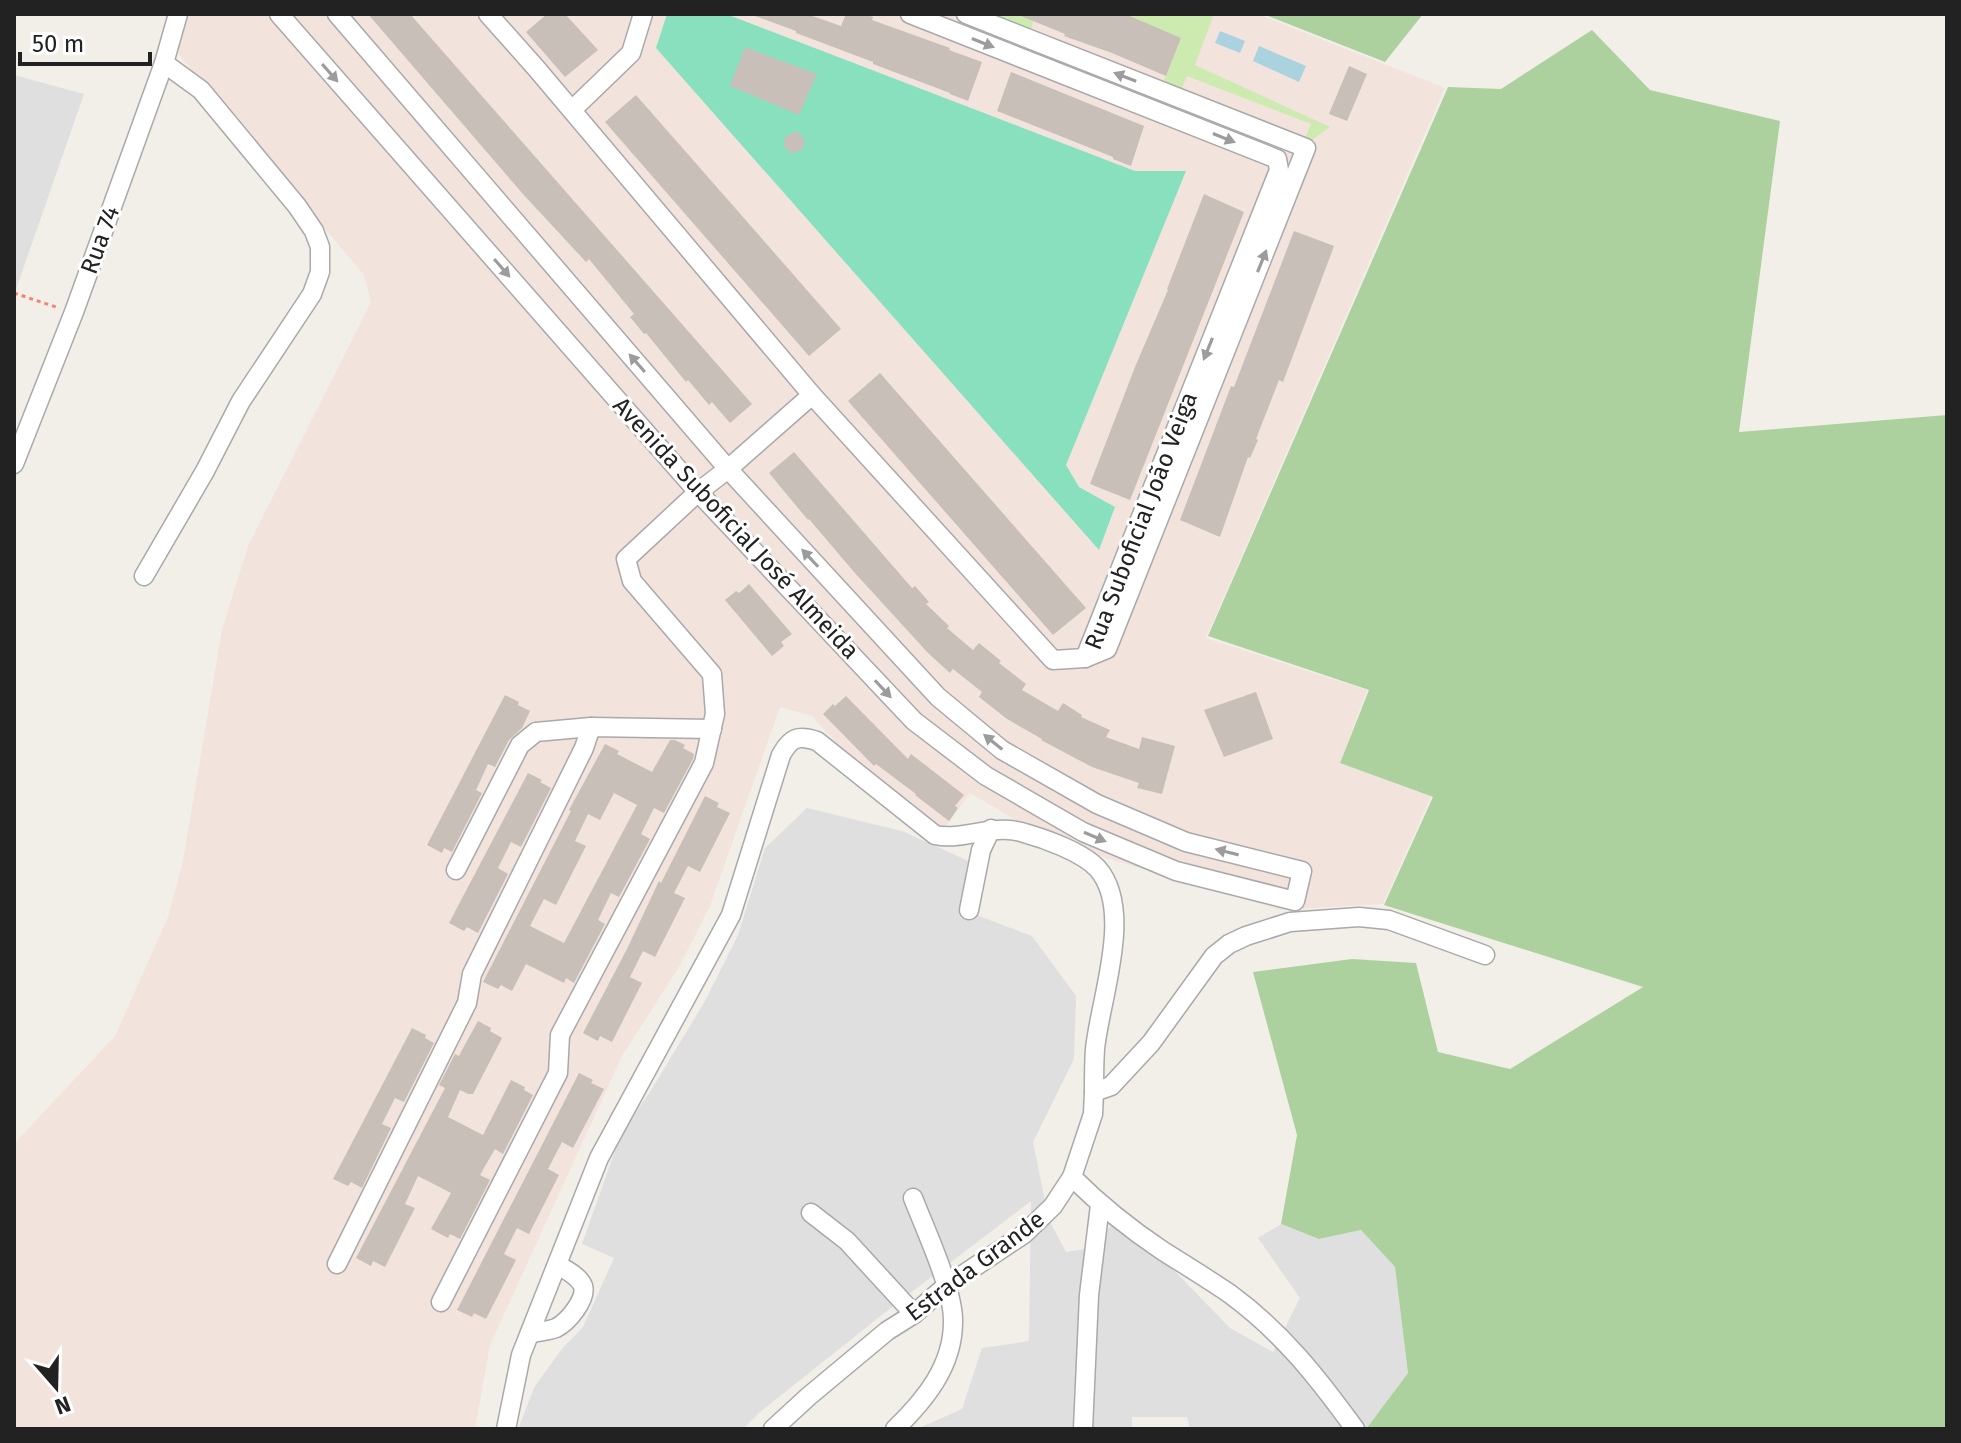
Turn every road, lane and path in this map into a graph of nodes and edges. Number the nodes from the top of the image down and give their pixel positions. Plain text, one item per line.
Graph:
1 (178, 14) edge
2 (279, 14) edge
3 (337, 14) edge
4 (488, 14) edge
5 (643, 14) edge
6 (910, 14) edge
7 (966, 14) edge
8 (164, 63) junction
9 (572, 110) junction
10 (14, 293) edge
11 (74, 312) junction
12 (812, 395) junction
13 (14, 464) edge
14 (728, 469) junction
15 (698, 492) junction
16 (144, 576) dead end
17 (1085, 658) junction
18 (591, 727) junction
19 (712, 729) junction
20 (991, 829) junction
21 (456, 870) dead end
22 (969, 910) dead end
23 (1485, 955) dead end
24 (1094, 1092) junction
25 (1072, 1177) junction
26 (913, 1198) dead end
27 (1100, 1205) junction
28 (811, 1213) dead end
29 (337, 1264) dead end
30 (558, 1265) junction
31 (946, 1286) junction
32 (441, 1302) dead end
33 (914, 1314) junction
34 (530, 1333) junction
35 (506, 1429) edge
36 (773, 1429) edge
37 (895, 1429) edge
38 (1083, 1429) edge
39 (1355, 1429) edge

1 - 8 street, Rua 74
2 -> 15 street, Avenida Suboficial José Almeida
14 -> 3 street, Avenida Suboficial José Almeida
4 - 9 street, Rua Suboficial João Veiga
5 - 9 street
6 -> 17 street, Rua Suboficial João Veiga
17 -> 7 street, Rua Suboficial João Veiga
8 - 11 street, Rua 74
8 - 16 street
9 - 12 street, Rua Suboficial João Veiga
10 - 11 path
11 - 13 street, Rua 74
12 - 14 street
12 - 17 street, Rua Suboficial João Veiga
14 - 15 street
15 -> 14 street, Avenida Suboficial José Almeida
15 - 19 street
18 - 19 street
18 - 21 street
18 - 29 street
19 - 32 street
20 - 22 street
20 - 24 street, Estrada Grande
20 - 30 street, Estrada Grande
23 - 24 street
24 - 25 street, Estrada Grande
25 - 27 street
25 - 31 street, Estrada Grande
26 - 31 street
27 - 38 street
27 - 39 street
28 - 33 street
30 - 34 street
30 - 34 street
31 - 33 street, Estrada Grande
31 - 37 street
33 - 36 street, Estrada Grande
34 - 35 street

